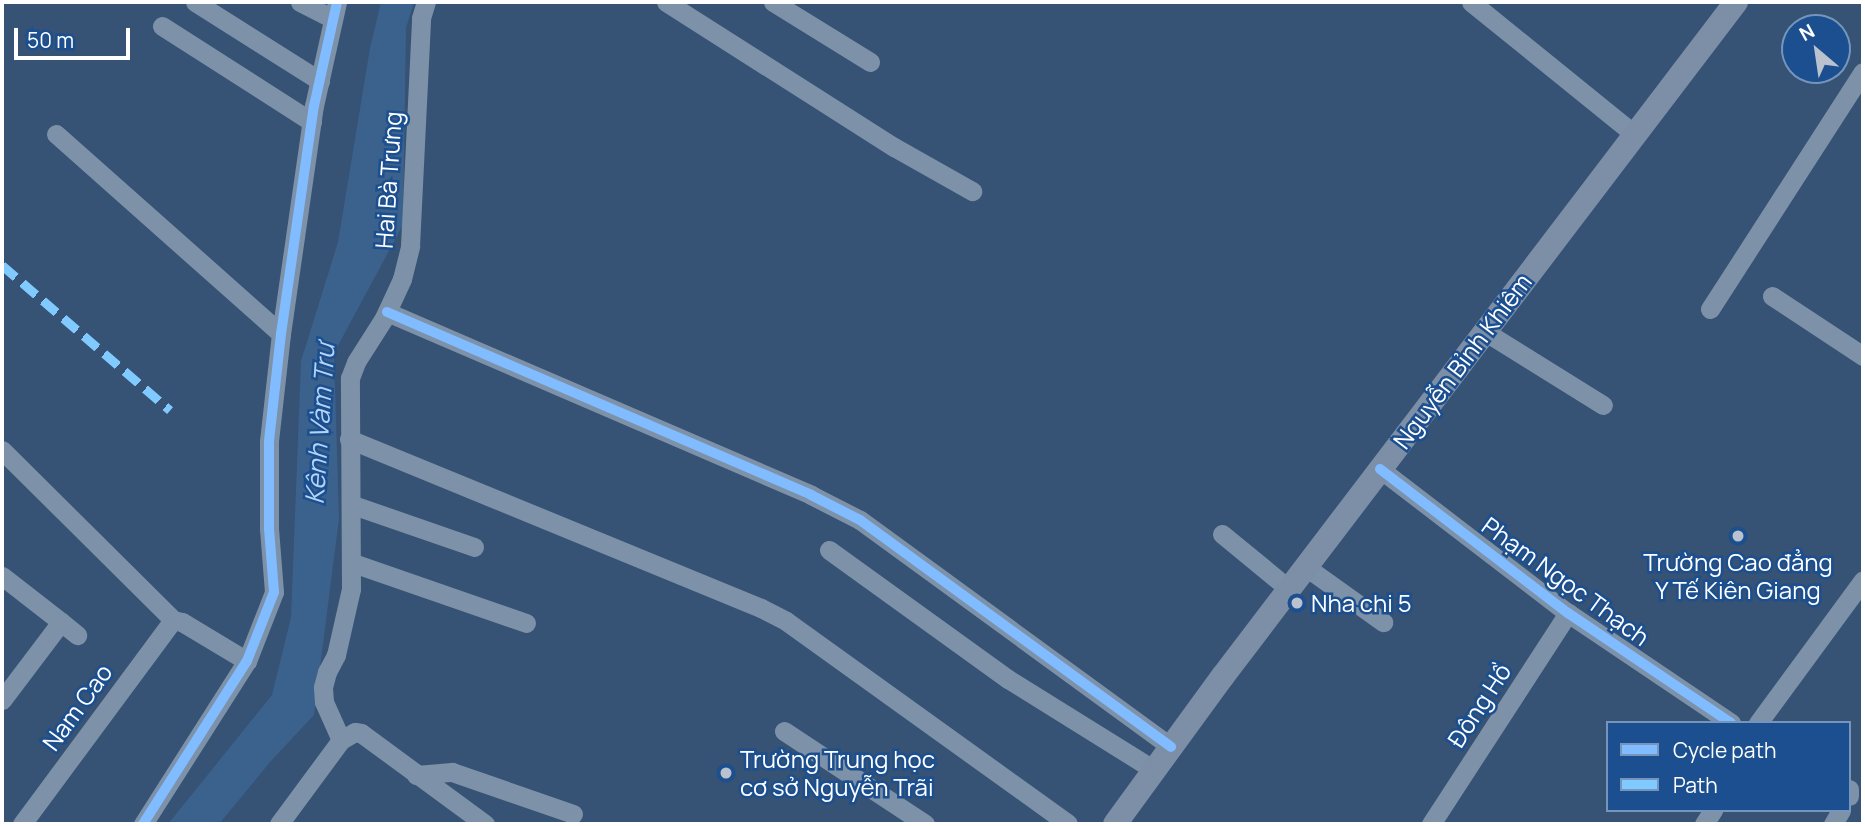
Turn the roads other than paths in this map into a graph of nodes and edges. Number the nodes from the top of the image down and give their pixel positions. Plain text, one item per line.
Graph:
1 (195, 2) edge
2 (300, 2) edge
3 (426, 2) edge
4 (666, 2) edge
5 (773, 2) edge
6 (1471, 2) edge
7 (1731, 4) edge
8 (335, 10) edge
9 (162, 26) dead end
10 (870, 62) dead end
11 (1863, 72) edge
12 (320, 81) junction
13 (312, 122) junction
14 (56, 134) dead end
15 (1634, 134) junction
16 (972, 191) dead end
17 (1772, 296) dead end
18 (1710, 309) dead end
19 (387, 312) junction
20 (1484, 331) junction
21 (281, 334) junction
22 (1863, 356) edge
23 (1604, 405) dead end
24 (349, 439) junction
25 (2, 450) edge
26 (1380, 469) junction
27 (353, 505) junction
28 (1222, 534) dead end
29 (474, 547) dead end
30 (829, 550) dead end
31 (353, 563) junction
32 (1306, 567) junction
33 (2, 576) edge
34 (1863, 580) edge
35 (1289, 589) junction
36 (1568, 613) junction
37 (173, 620) junction
38 (61, 622) junction
39 (1383, 622) dead end
40 (526, 623) dead end
41 (77, 635) dead end
42 (247, 661) junction
43 (2, 700) edge
44 (1728, 721) edge
45 (1762, 721) edge
46 (784, 731) dead end
47 (341, 740) junction
48 (1171, 747) junction
49 (1154, 770) junction
50 (416, 775) junction
51 (573, 814) dead end
52 (22, 824) edge
53 (144, 824) edge
54 (280, 824) edge
55 (485, 824) edge
56 (925, 824) edge
57 (1068, 824) edge
58 (1115, 824) edge
59 (1431, 824) edge

1 - 12 street
2 - 8 street
3 - 19 street, Hai Bà Trưng
4 - 16 street
5 - 10 street
6 - 15 street
7 - 15 main road, Nguyễn Bỉnh Khiêm
8 - 12 street
9 - 13 street
11 - 18 street
12 - 13 street
13 - 21 street
14 - 21 street
15 - 20 main road, Nguyễn Bỉnh Khiêm
17 - 22 street
19 - 24 street, Hai Bà Trưng
19 - 48 street
20 - 23 street
20 - 26 main road, Nguyễn Bỉnh Khiêm
21 - 42 street
24 - 27 street, Hai Bà Trưng
24 - 57 street
25 - 37 street
26 - 32 main road, Nguyễn Bỉnh Khiêm
26 - 36 street, Phạm Ngọc Thạch
27 - 29 street
27 - 31 street, Hai Bà Trưng
28 - 35 street
30 - 49 street
31 - 40 street
31 - 47 street, Hai Bà Trưng
32 - 35 main road, Nguyễn Bỉnh Khiêm
32 - 39 street
33 - 38 street
34 - 45 street
35 - 48 main road, Nguyễn Bỉnh Khiêm
36 - 44 street, Phạm Ngọc Thạch
36 - 59 street, Đông Hồ
37 - 42 street
37 - 52 street, Nam Cao
38 - 41 street
38 - 43 street
42 - 53 street
46 - 56 street
47 - 50 street
47 - 54 street
48 - 49 main road, Nguyễn Bỉnh Khiêm
49 - 58 main road, Nguyễn Bỉnh Khiêm
50 - 51 street
50 - 55 street

